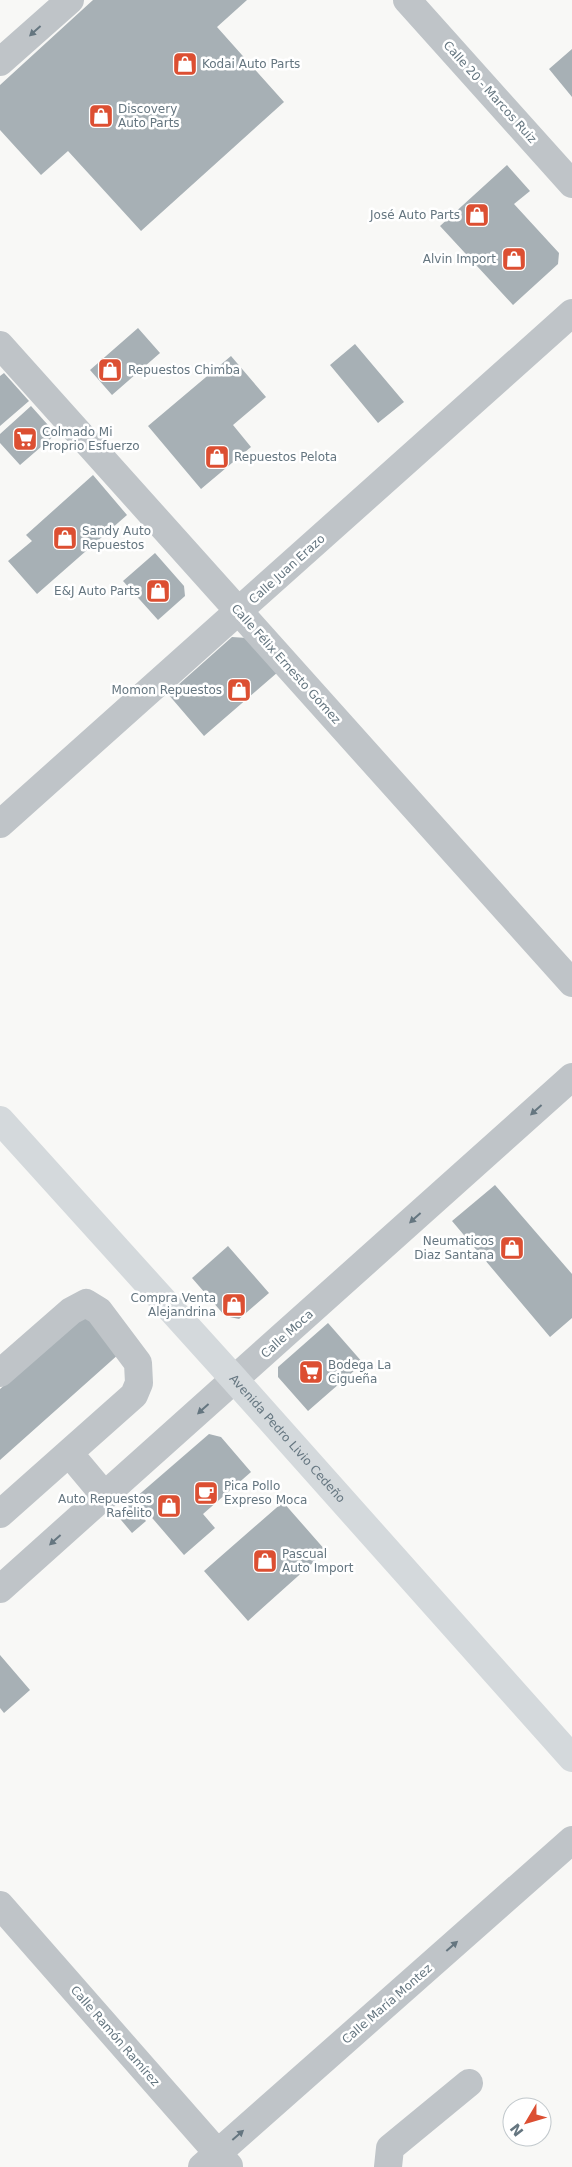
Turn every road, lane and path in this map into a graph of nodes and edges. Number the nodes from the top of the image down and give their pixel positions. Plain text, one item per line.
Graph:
1 (70, 0) edge
2 (407, 0) edge
3 (0, 62) edge
4 (572, 184) edge
5 (572, 313) edge
6 (0, 345) edge
7 (239, 612) junction
8 (0, 824) edge
9 (572, 983) edge
10 (572, 1077) edge
11 (0, 1120) edge
12 (0, 1373) edge
13 (235, 1380) junction
14 (69, 1453) junction
15 (105, 1496) junction
16 (0, 1514) edge
17 (0, 1589) edge
18 (572, 1758) edge
19 (572, 1840) edge
20 (0, 1904) edge
21 (469, 2083) dead end
22 (216, 2162) edge
23 (388, 2167) edge

1 -> 3 street
2 - 4 street, Calle 20 - Marcos Ruiz
5 - 7 street, Calle Juan Erazo
6 - 7 street, Calle Félix Ernesto Gómez
7 - 8 street, Calle Juan Erazo
7 - 9 street, Calle Félix Ernesto Gómez
10 -> 13 street, Calle Moca
11 - 13 main road, Avenida Pedro Livio Cedeño
12 - 14 street
13 -> 15 street, Calle Moca
13 - 18 main road, Avenida Pedro Livio Cedeño
14 - 15 street
14 - 16 street
15 -> 17 street, Calle Moca
22 -> 19 street, Calle María Montez
20 - 22 street, Calle Ramón Ramírez
21 - 23 street

